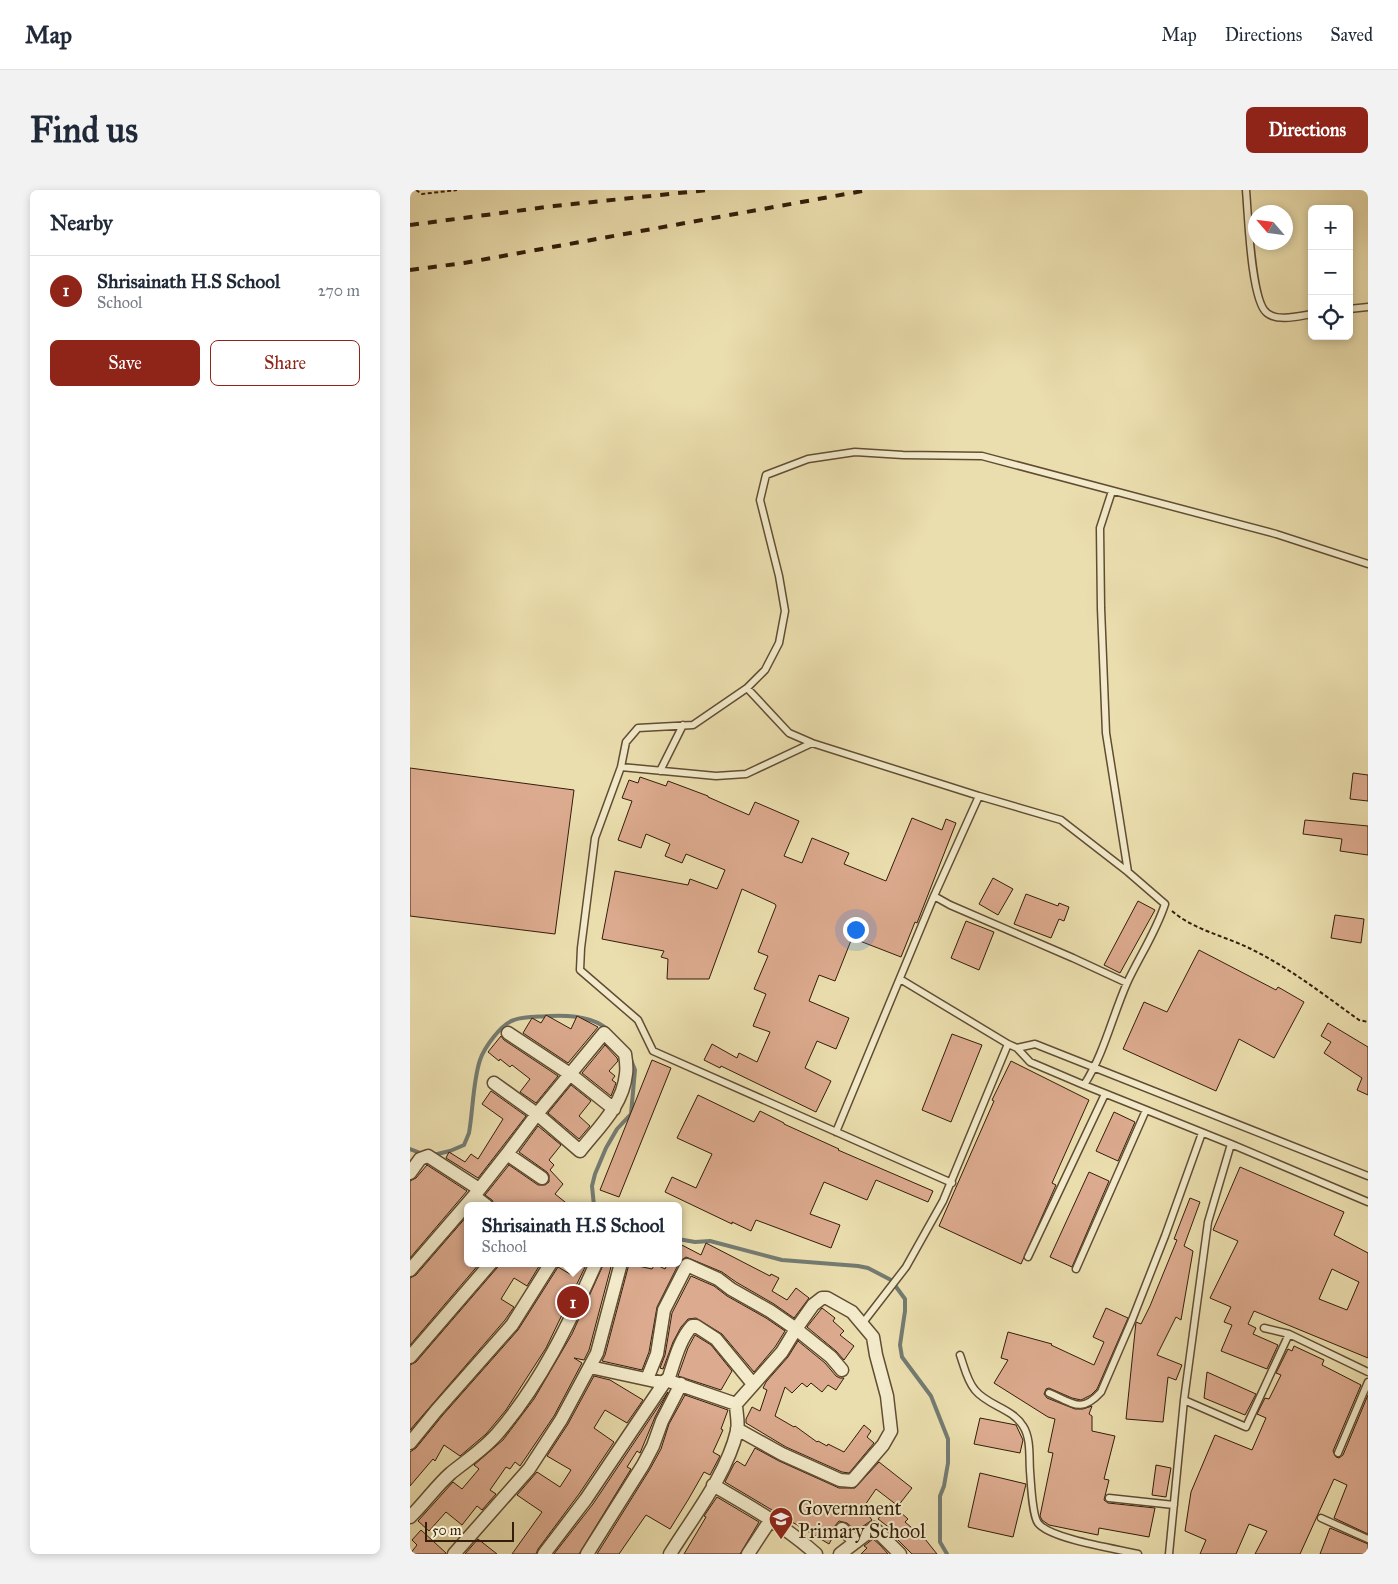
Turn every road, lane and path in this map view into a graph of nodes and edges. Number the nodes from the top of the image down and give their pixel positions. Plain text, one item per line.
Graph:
1 (416, 190) edge
2 (457, 190) edge
3 (1246, 190) edge
4 (1368, 307) edge
5 (1353, 309) edge
6 (1308, 315) edge
7 (1112, 491) junction
8 (1368, 564) edge
9 (747, 688) junction
10 (682, 725) junction
11 (812, 743) junction
12 (621, 767) junction
13 (660, 771) junction
14 (979, 796) junction
15 (1128, 872) junction
16 (934, 896) junction
17 (1165, 904) junction
18 (900, 979) junction
19 (1127, 983) junction
20 (1368, 1022) edge
21 (508, 1033) dead end
22 (1008, 1044) junction
23 (1017, 1048) junction
24 (1095, 1067) junction
25 (570, 1074) junction
26 (494, 1083) dead end
27 (1084, 1085) junction
28 (1105, 1094) junction
29 (614, 1109) junction
30 (1146, 1110) junction
31 (538, 1114) junction
32 (836, 1132) junction
33 (1202, 1132) junction
34 (1231, 1144) junction
35 (507, 1154) junction
36 (410, 1173) edge
37 (1368, 1176) edge
38 (542, 1178) dead end
39 (952, 1183) junction
40 (477, 1192) junction
41 (468, 1202) edge
42 (484, 1202) edge
43 (1368, 1202) edge
44 (464, 1207) edge
45 (1028, 1256) dead end
46 (488, 1267) edge
47 (549, 1267) edge
48 (594, 1267) edge
49 (620, 1267) edge
50 (410, 1270) edge
51 (1076, 1270) dead end
52 (864, 1320) junction
53 (1264, 1328) dead end
54 (796, 1329) junction
55 (1289, 1334) junction
56 (960, 1355) dead end
57 (410, 1357) edge
58 (590, 1367) junction
59 (842, 1370) dead end
60 (1368, 1372) edge
61 (647, 1379) junction
62 (666, 1382) junction
63 (1368, 1382) edge
64 (682, 1384) junction
65 (753, 1384) junction
66 (1049, 1393) dead end
67 (1184, 1400) junction
68 (736, 1404) junction
69 (737, 1429) junction
70 (410, 1443) edge
71 (1338, 1453) dead end
72 (713, 1485) junction
73 (1109, 1498) dead end
74 (1174, 1505) junction
75 (410, 1518) edge
76 (1321, 1518) dead end
77 (771, 1519) junction
78 (842, 1529) dead end
79 (1368, 1539) edge
80 (856, 1542) junction
81 (454, 1554) edge
82 (544, 1554) edge
83 (587, 1554) edge
84 (670, 1554) edge
85 (748, 1554) edge
86 (816, 1554) edge
87 (840, 1554) edge
88 (900, 1554) edge
89 (1138, 1554) edge
90 (1169, 1554) edge

1 - 2 path
3 - 6 lane
4 - 5 lane
7 - 8 lane
7 - 9 lane
7 - 15 lane
9 - 10 lane
9 - 11 lane
10 - 12 lane
10 - 13 lane
11 - 13 lane
11 - 14 lane
12 - 13 lane
12 - 32 lane
14 - 15 lane
14 - 16 lane
15 - 17 lane
16 - 18 lane
16 - 19 lane
17 - 19 lane
17 - 20 path
18 - 22 lane
18 - 32 lane
19 - 24 lane
21 - 25 street
22 - 23 lane
22 - 39 lane
23 - 24 lane
23 - 27 lane
24 - 27 lane
24 - 37 lane
25 - 29 street
25 - 29 street
25 - 31 street
26 - 31 street
27 - 28 lane
28 - 30 lane
28 - 45 lane
29 - 31 street
30 - 33 lane
30 - 51 lane
31 - 35 street
32 - 39 lane
33 - 34 lane
33 - 66 lane
34 - 43 lane
34 - 67 lane
35 - 38 street
35 - 40 street
36 - 40 street
39 - 52 lane
40 - 41 street
40 - 42 street
44 - 50 street
46 - 57 street
47 - 70 street
48 - 75 street
49 - 58 street
52 - 54 street
52 - 69 street
53 - 55 lane
54 - 59 street
54 - 61 street
54 - 65 street
55 - 60 lane
55 - 67 lane
56 - 89 lane
58 - 61 street
58 - 81 street
61 - 62 street
62 - 64 street
62 - 65 street
62 - 82 street
63 - 71 lane
64 - 68 street
64 - 83 street
65 - 68 street
67 - 74 lane
68 - 69 street
69 - 72 street
72 - 77 street
72 - 84 street
73 - 74 lane
74 - 90 lane
76 - 79 lane
77 - 85 street
77 - 86 street
78 - 80 street
80 - 87 street
80 - 88 street

